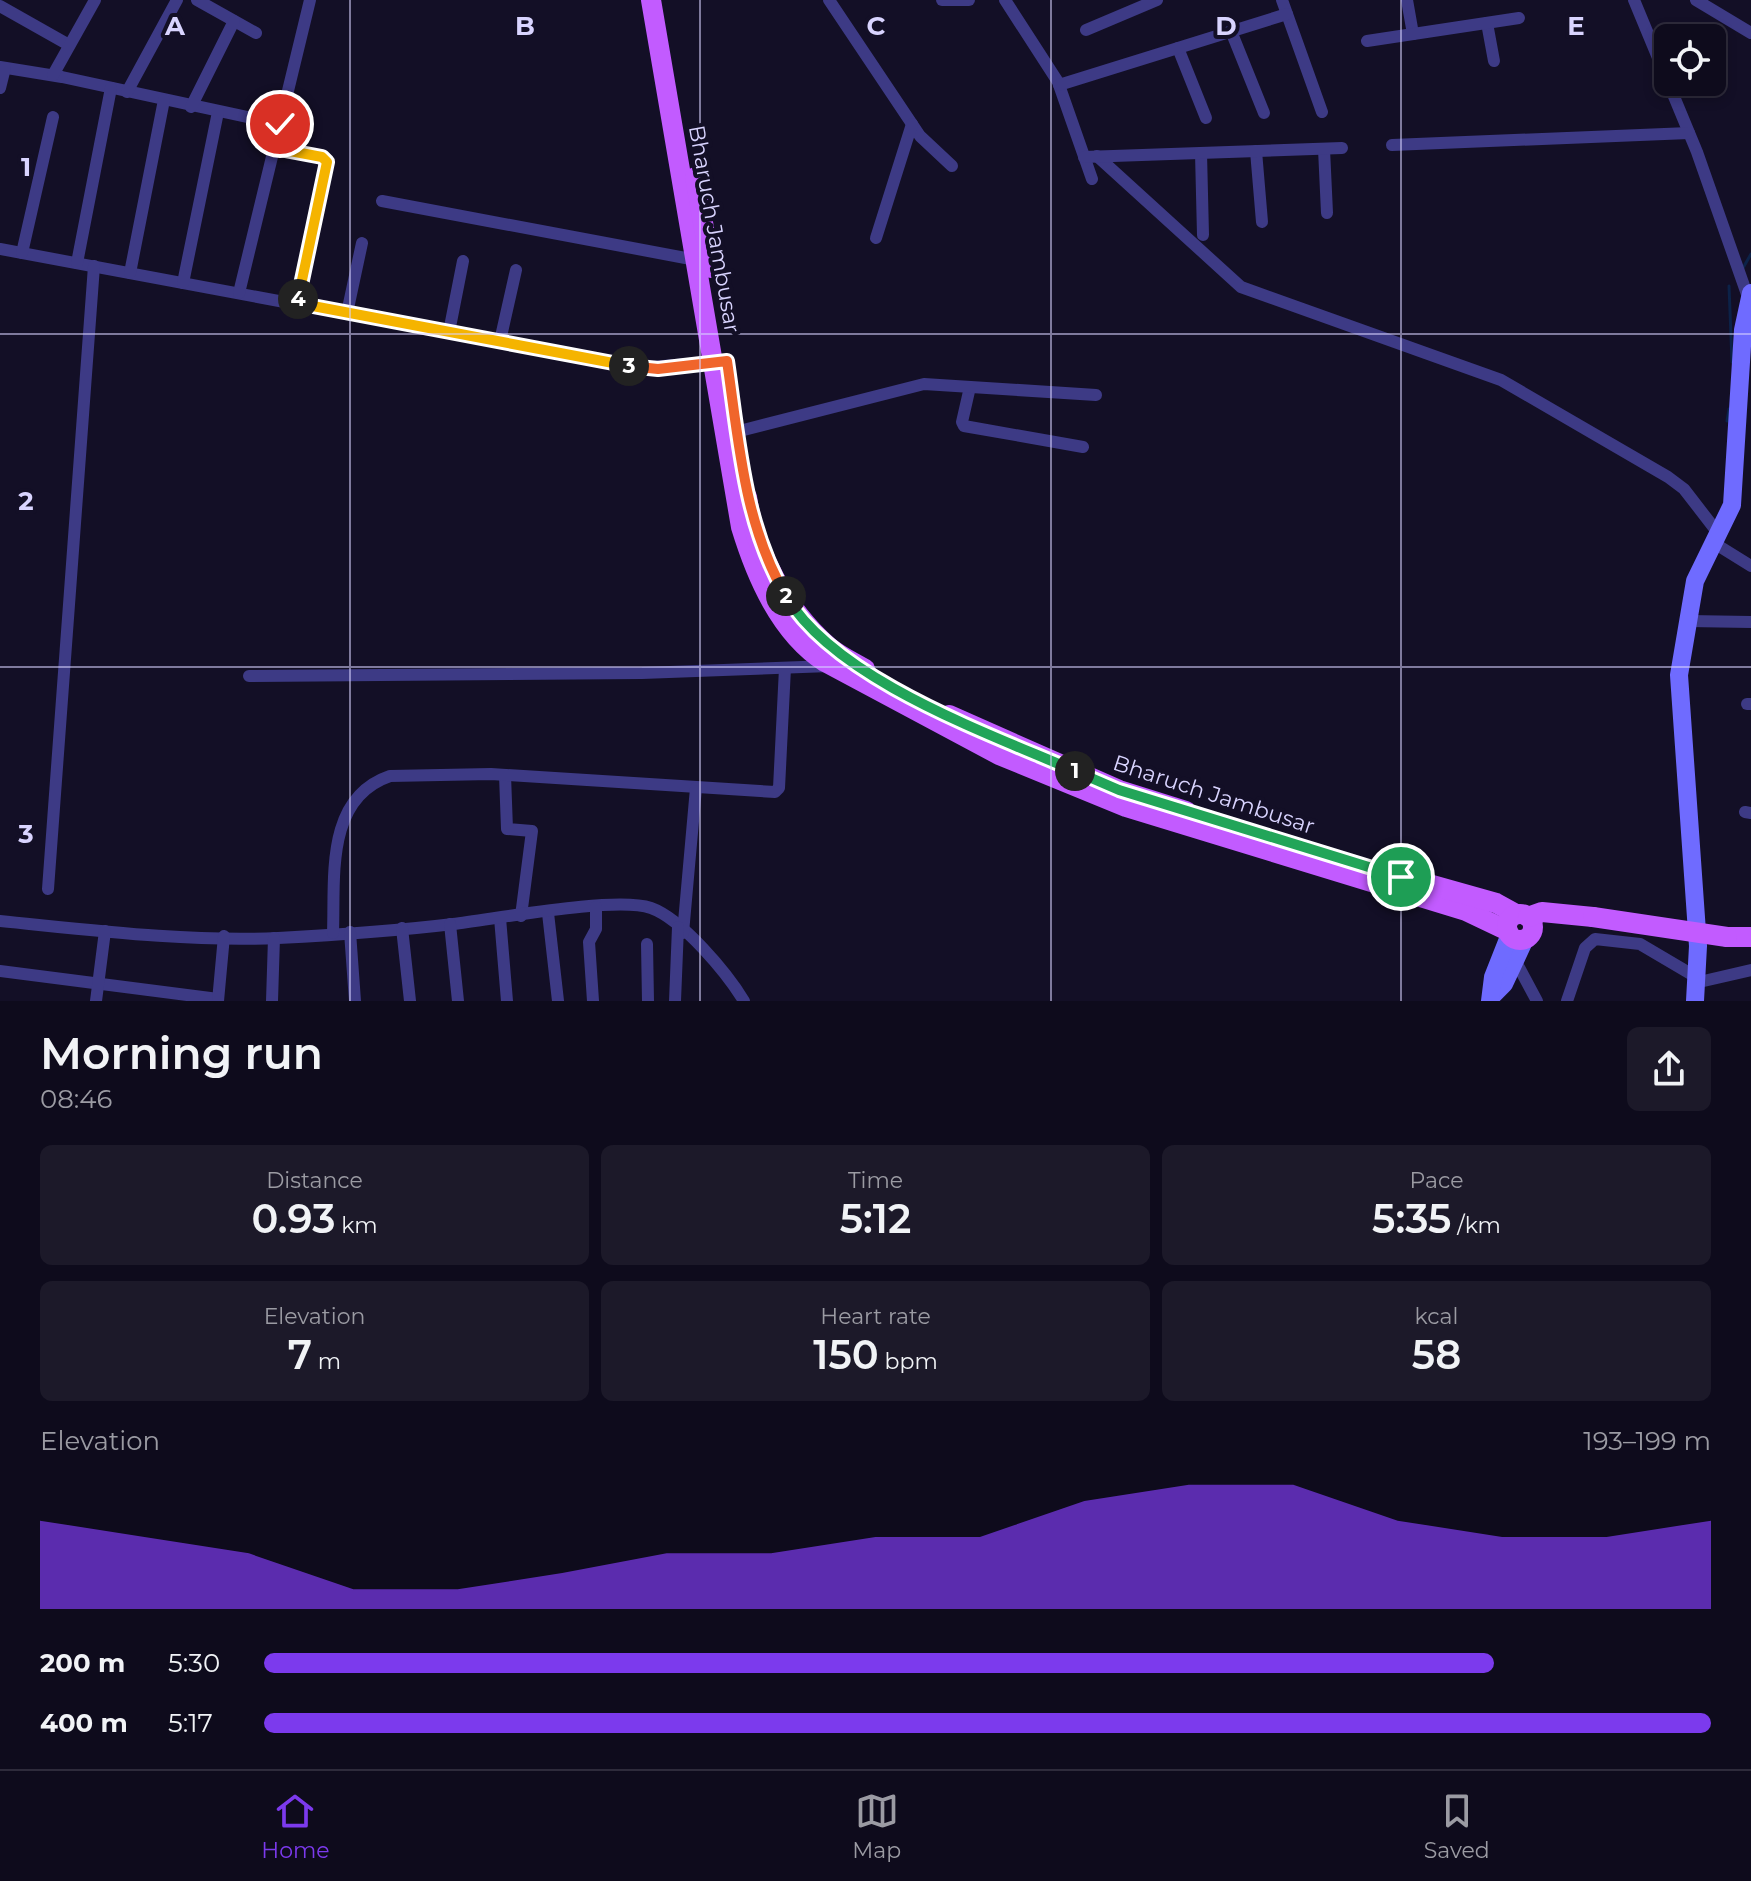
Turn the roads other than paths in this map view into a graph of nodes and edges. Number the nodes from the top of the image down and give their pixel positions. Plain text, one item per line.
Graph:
1 (95, 0) edge
2 (177, 0) edge
3 (197, 0) edge
4 (310, 0) edge
5 (651, 0) edge
6 (663, 0) edge
7 (829, 0) edge
8 (942, 0) edge
9 (969, 0) edge
10 (1005, 0) edge
11 (1157, 0) edge
12 (1282, 0) edge
13 (1407, 0) edge
14 (1634, 0) edge
15 (1696, 0) edge
16 (0, 6) edge
17 (1287, 14) junction
18 (1519, 18) dead end
19 (234, 21) junction
20 (1487, 23) junction
21 (1086, 30) dead end
22 (1231, 31) junction
23 (256, 33) dead end
24 (1751, 33) edge
25 (1413, 34) junction
26 (1367, 41) dead end
27 (69, 45) junction
28 (1178, 48) junction
29 (1494, 61) dead end
30 (2, 67) edge
31 (53, 75) junction
32 (672, 83) junction
33 (1059, 85) junction
34 (0, 88) edge
35 (111, 88) junction
36 (127, 92) junction
37 (164, 100) junction
38 (191, 107) junction
39 (218, 112) junction
40 (1322, 112) dead end
41 (1264, 113) dead end
42 (53, 117) dead end
43 (1206, 118) dead end
44 (280, 124) junction
45 (912, 124) junction
46 (1689, 133) junction
47 (1392, 145) dead end
48 (274, 148) junction
49 (1342, 148) dead end
50 (1324, 149) junction
51 (1256, 151) junction
52 (1201, 153) junction
53 (1090, 156) junction
54 (952, 166) dead end
55 (1092, 179) dead end
56 (382, 201) dead end
57 (1327, 213) dead end
58 (1262, 222) dead end
59 (1203, 235) dead end
60 (876, 238) dead end
61 (362, 243) dead end
62 (0, 249) edge
63 (22, 253) junction
64 (696, 260) junction
65 (463, 261) dead end
66 (77, 263) junction
67 (94, 266) junction
68 (516, 270) dead end
69 (130, 273) junction
70 (183, 283) junction
71 (239, 293) junction
72 (1750, 297) edge
73 (297, 303) junction
74 (347, 313) junction
75 (449, 332) junction
76 (500, 341) junction
77 (720, 362) junction
78 (970, 387) junction
79 (1096, 395) dead end
80 (731, 433) junction
81 (1083, 447) dead end
82 (1716, 538) junction
83 (1751, 566) edge
84 (1688, 621) junction
85 (1751, 622) edge
86 (817, 647) junction
87 (833, 666) junction
88 (785, 668) junction
89 (249, 676) dead end
90 (505, 775) junction
91 (696, 788) junction
92 (48, 889) dead end
93 (596, 907) junction
94 (548, 913) junction
95 (521, 916) junction
96 (500, 918) junction
97 (0, 921) edge
98 (450, 924) junction
99 (402, 928) junction
100 (1520, 928) junction
101 (680, 930) junction
102 (105, 931) junction
103 (350, 932) junction
104 (333, 933) junction
105 (224, 936) junction
106 (1751, 937) edge
107 (274, 938) junction
108 (647, 944) dead end
109 (1515, 960) junction
110 (1751, 970) edge
111 (0, 971) edge
112 (98, 984) junction
113 (1695, 987) edge
114 (1490, 999) edge
115 (218, 1000) edge
116 (96, 1001) edge
117 (272, 1001) edge
118 (355, 1001) edge
119 (410, 1001) edge
120 (458, 1001) edge
121 (507, 1001) edge
122 (558, 1001) edge
123 (593, 1001) edge
124 (648, 1001) edge
125 (675, 1001) edge
126 (744, 1001) edge
127 (1537, 1001) edge
128 (1567, 1001) edge

1 - 27 street
2 - 36 street
3 - 19 street
4 - 44 street
5 - 32 main road, Bharuch Jambusar
6 - 32 main road, Bharuch Jambusar
7 - 45 street
8 - 9 street
10 - 33 street
11 - 21 street
12 - 17 street
13 - 25 street
14 - 46 street
15 - 24 street
16 - 27 street
17 - 22 street
17 - 40 street
18 - 20 street
19 - 23 street
19 - 38 street
20 - 25 street
20 - 29 street
22 - 28 street
22 - 41 street
25 - 26 street
27 - 31 street
28 - 33 street
28 - 43 street
30 - 31 street
30 - 34 street
31 - 35 street
32 - 64 main road, Bharuch Jambusar
32 - 77 main road, Bharuch Jambusar
33 - 53 street
35 - 36 street
35 - 66 street
36 - 37 street
37 - 38 street
37 - 69 street
38 - 39 street
39 - 44 street
39 - 70 street
42 - 63 street
44 - 48 street
45 - 54 street
45 - 60 street
46 - 47 street
46 - 72 street
48 - 71 street
48 - 73 street
49 - 50 street
50 - 51 street
50 - 57 street
51 - 52 street
51 - 58 street
52 - 53 street
52 - 59 street
53 - 55 street
53 - 82 street
56 - 64 street
61 - 74 street
62 - 63 street
63 - 66 street
64 - 77 main road, Bharuch Jambusar
65 - 75 street
66 - 67 street
67 - 69 street
67 - 92 street
68 - 76 street
69 - 70 street
70 - 71 street
71 - 73 street
72 - 82 street
73 - 74 street
74 - 75 street
75 - 76 street
76 - 77 street
77 - 80 main road, Bharuch Jambusar
78 - 79 street
78 - 80 street
78 - 81 street
80 - 86 main road, Bharuch Jambusar
82 - 83 street
82 - 84 street
84 - 85 street
84 - 113 street
86 - 87 main road, Bharuch Jambusar
86 - 100 main road, Bharuch Jambusar
87 - 88 street
87 - 100 main road, Bharuch Jambusar
88 - 89 street
88 - 91 street
90 - 91 street
90 - 95 street
90 - 104 street
91 - 101 street
93 - 94 street
93 - 101 street
93 - 123 street
94 - 95 street
94 - 122 street
95 - 96 street
96 - 98 street
96 - 121 street
97 - 102 street
98 - 99 street
98 - 120 street
99 - 103 street
99 - 119 street
100 - 106 main road, bridge
100 - 109 street
100 - 114 street
101 - 125 street
101 - 126 street
102 - 105 street
102 - 112 street
103 - 104 street
103 - 118 street
104 - 107 street
105 - 107 street
105 - 115 street
107 - 117 street
108 - 124 street
109 - 114 street
109 - 127 street
110 - 113 street
111 - 112 street
112 - 115 street
112 - 116 street
113 - 128 street

